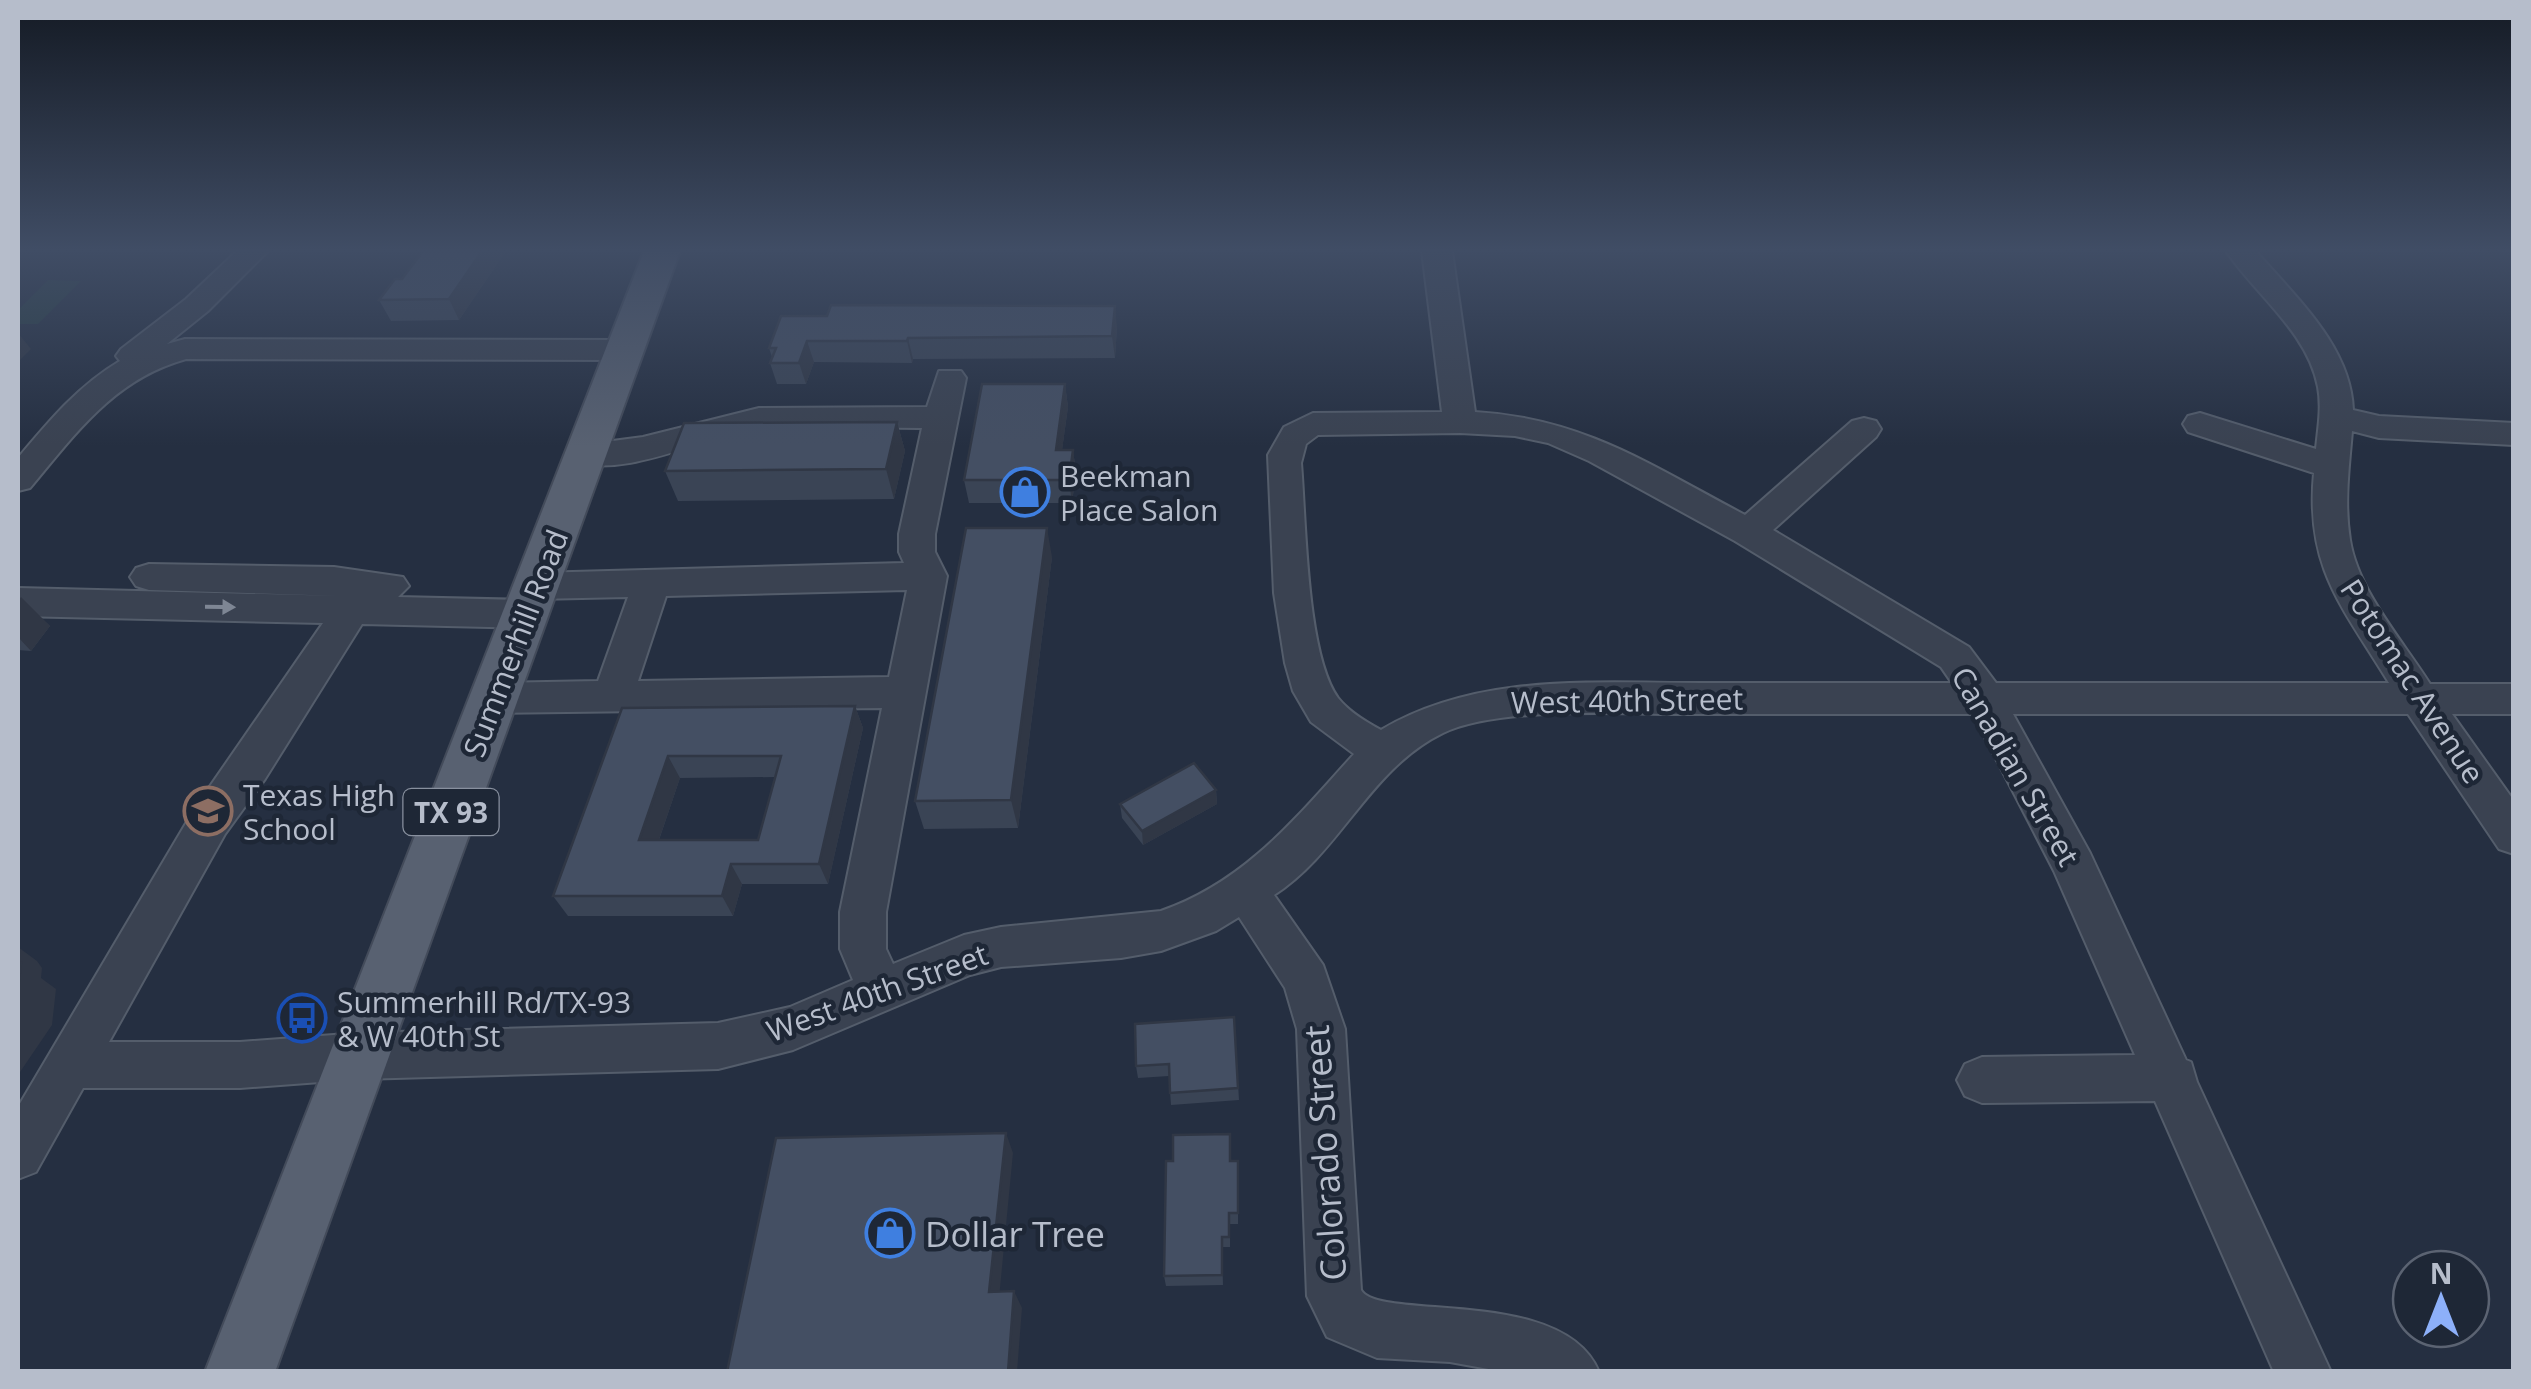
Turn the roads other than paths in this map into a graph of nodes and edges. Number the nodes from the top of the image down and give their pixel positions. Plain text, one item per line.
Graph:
1 (183, 316) edge
2 (638, 316) edge
3 (1446, 316) edge
4 (2295, 316) edge
5 (625, 350) junction
6 (124, 369) junction
7 (950, 378) dead end
8 (2335, 416) junction
9 (941, 417) junction
10 (1460, 422) junction
11 (2200, 424) dead end
12 (1864, 428) dead end
13 (2514, 434) edge
14 (586, 454) junction
15 (2334, 467) junction
16 (18, 480) edge
17 (1748, 532) junction
18 (928, 576) junction
19 (652, 581) junction
20 (361, 596) junction
21 (531, 600) junction
22 (18, 602) edge
23 (906, 692) junction
24 (613, 695) junction
25 (1984, 696) junction
26 (494, 698) junction
27 (2419, 698) junction
28 (2514, 699) edge
29 (1382, 750) junction
30 (2514, 836) edge
31 (1245, 890) junction
32 (881, 990) junction
33 (360, 1056) junction
34 (68, 1065) junction
35 (2174, 1078) junction
36 (1982, 1080) dead end
37 (18, 1154) edge
38 (240, 1372) edge
39 (1571, 1372) edge
40 (2304, 1372) edge

1 - 6 street
2 - 5 main road, Summerhill Road / TX 93
3 - 10 street
4 - 8 street, Potomac Avenue
5 - 6 street
5 - 14 main road, Summerhill Road / TX 93
6 - 16 street
7 - 9 street
8 - 13 street
8 - 15 street, Potomac Avenue
9 - 14 street
9 - 18 street
10 - 17 street, Canadian Street
10 - 29 street
11 - 15 street
12 - 17 street
14 - 21 main road, Summerhill Road / TX 93
15 - 27 street, Potomac Avenue
17 - 25 street, Canadian Street
18 - 19 street
18 - 23 street
19 - 21 street
19 - 24 street
20 - 21 street
20 - 22 street
20 - 34 street
21 - 26 main road, Summerhill Road / TX 93
23 - 24 street
23 - 32 street
24 - 26 street
25 - 27 street, West 40th Street
25 - 29 street, West 40th Street
25 - 35 street, Canadian Street
26 - 33 main road, Summerhill Road / TX 93
27 - 28 street, West 40th Street
27 - 30 street, Potomac Avenue
29 - 31 street, West 40th Street
31 - 32 street, West 40th Street
31 - 39 street, Colorado Street
32 - 33 street, West 40th Street
33 - 34 street, West 40th Street
33 - 38 main road, Summerhill Road / TX 93
34 - 37 street
35 - 36 street
35 - 40 street, Canadian Street

